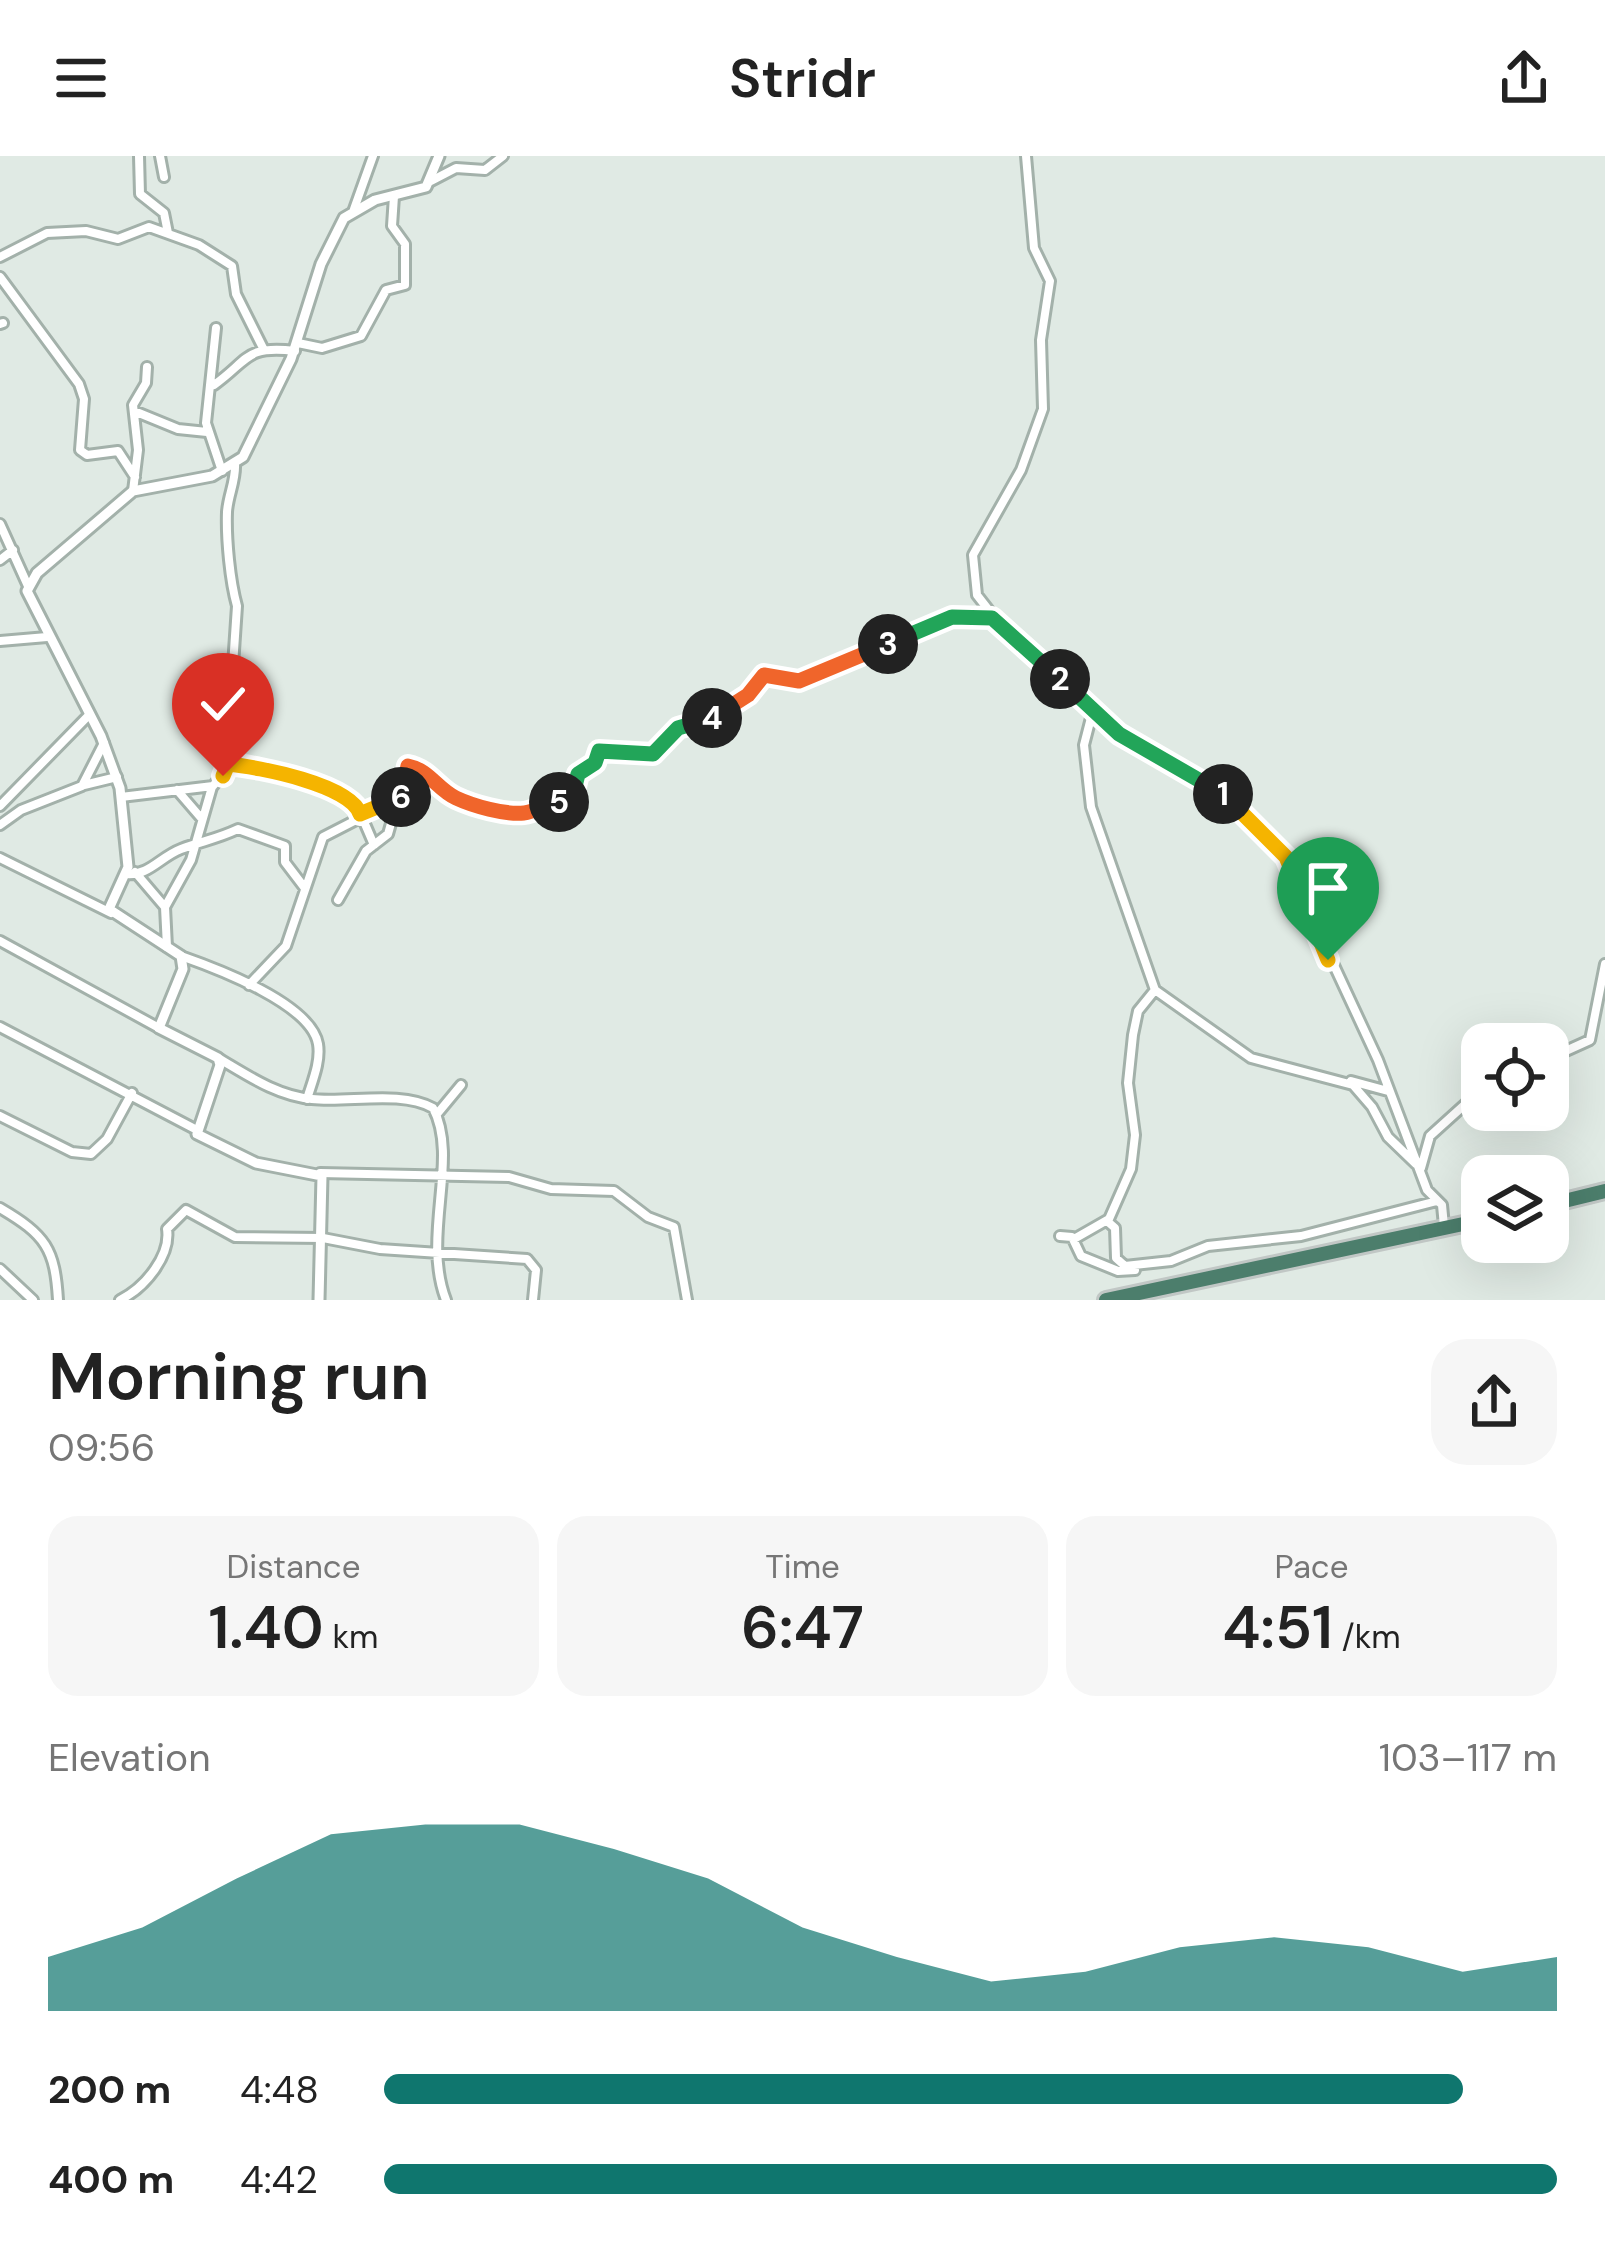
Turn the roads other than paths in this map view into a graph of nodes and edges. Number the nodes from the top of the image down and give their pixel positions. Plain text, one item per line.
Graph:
1 (140, 156) edge
2 (160, 156) edge
3 (373, 156) edge
4 (439, 156) edge
5 (503, 156) edge
6 (1026, 156) edge
7 (164, 177) dead end
8 (431, 181) junction
9 (394, 196) junction
10 (354, 209) junction
11 (169, 235) junction
12 (0, 257) edge
13 (0, 277) edge
14 (216, 328) dead end
15 (296, 347) junction
16 (263, 348) junction
17 (147, 367) dead end
18 (213, 385) junction
19 (134, 411) junction
20 (207, 432) junction
21 (235, 464) junction
22 (223, 472) junction
23 (135, 477) junction
24 (133, 490) junction
25 (0, 524) edge
26 (13, 550) junction
27 (0, 560) edge
28 (28, 586) junction
29 (992, 618) junction
30 (47, 637) junction
31 (0, 640) edge
32 (1093, 710) junction
33 (89, 715) junction
34 (104, 743) junction
35 (228, 764) junction
36 (117, 777) junction
37 (82, 786) junction
38 (213, 786) junction
39 (177, 790) junction
40 (121, 796) junction
41 (401, 797) junction
42 (0, 806) edge
43 (360, 814) junction
44 (203, 820) junction
45 (0, 825) edge
46 (374, 845) junction
47 (196, 847) junction
48 (0, 858) edge
49 (132, 874) junction
50 (304, 887) junction
51 (338, 900) dead end
52 (165, 907) junction
53 (111, 913) junction
54 (0, 941) edge
55 (168, 948) junction
56 (181, 956) junction
57 (1605, 964) edge
58 (249, 985) junction
59 (1155, 990) junction
60 (0, 1027) edge
61 (159, 1028) junction
62 (1569, 1049) edge
63 (218, 1058) junction
64 (1344, 1080) junction
65 (461, 1085) dead end
66 (1390, 1092) junction
67 (132, 1094) junction
68 (308, 1099) junction
69 (1461, 1108) edge
70 (436, 1114) junction
71 (0, 1116) edge
72 (195, 1129) junction
73 (1420, 1170) junction
74 (320, 1173) junction
75 (440, 1177) junction
76 (1605, 1191) edge
77 (1569, 1200) edge
78 (1439, 1201) junction
79 (2, 1212) edge
80 (1107, 1221) junction
81 (1461, 1224) edge
82 (1443, 1228) junction
83 (1060, 1236) dead end
84 (323, 1238) junction
85 (1074, 1239) junction
86 (434, 1252) junction
87 (1171, 1262) junction
88 (0, 1269) edge
89 (33, 1300) edge
90 (58, 1300) edge
91 (121, 1300) edge
92 (319, 1300) edge
93 (446, 1300) edge
94 (533, 1300) edge
95 (687, 1300) edge
96 (1106, 1300) edge

1 - 11 street
2 - 7 street
3 - 10 street
4 - 8 street
5 - 8 street
6 - 29 street
8 - 9 street
9 - 10 street
9 - 15 street
10 - 15 street
11 - 12 street
11 - 16 street
13 - 23 street
14 - 18 street
15 - 16 street
15 - 21 street
16 - 18 street
17 - 19 street
18 - 20 street
19 - 20 street
19 - 23 street
20 - 22 street
21 - 22 street
21 - 35 street
22 - 24 street
23 - 24 street
24 - 28 street
25 - 26 street
26 - 27 street
26 - 28 street
28 - 30 street
29 - 32 street
29 - 41 street
30 - 31 street
30 - 33 street
32 - 59 street
32 - 66 street
33 - 34 street
33 - 42 street
34 - 36 street
34 - 37 street
35 - 38 street
35 - 43 street
36 - 37 street
36 - 40 street
37 - 45 street
38 - 39 street
38 - 44 street
39 - 40 street
39 - 44 street
40 - 49 street
41 - 43 street
41 - 46 street
43 - 46 street
43 - 50 street
44 - 47 street
46 - 51 street
47 - 49 street
47 - 50 street
47 - 52 street
48 - 53 street
49 - 52 street
49 - 53 street
50 - 58 street
52 - 55 street
53 - 55 street
54 - 61 street
55 - 56 street
56 - 58 street
56 - 61 street
57 - 62 street
58 - 68 street
59 - 64 street
59 - 80 street
60 - 67 street
61 - 63 street
63 - 68 street
63 - 72 street
64 - 66 street
64 - 73 street
65 - 70 street
66 - 73 street
67 - 71 street
67 - 72 street
68 - 70 street
69 - 73 street
70 - 75 street
72 - 74 street
73 - 78 street
74 - 75 street
74 - 84 street
75 - 86 street
75 - 95 street
76 - 77 highway
78 - 82 street
78 - 87 street
79 - 90 street
80 - 85 street
80 - 87 street
81 - 82 highway
82 - 96 highway
83 - 85 street
84 - 86 street
84 - 91 street
84 - 92 street
85 - 87 street
86 - 93 street
86 - 94 street
88 - 89 street

